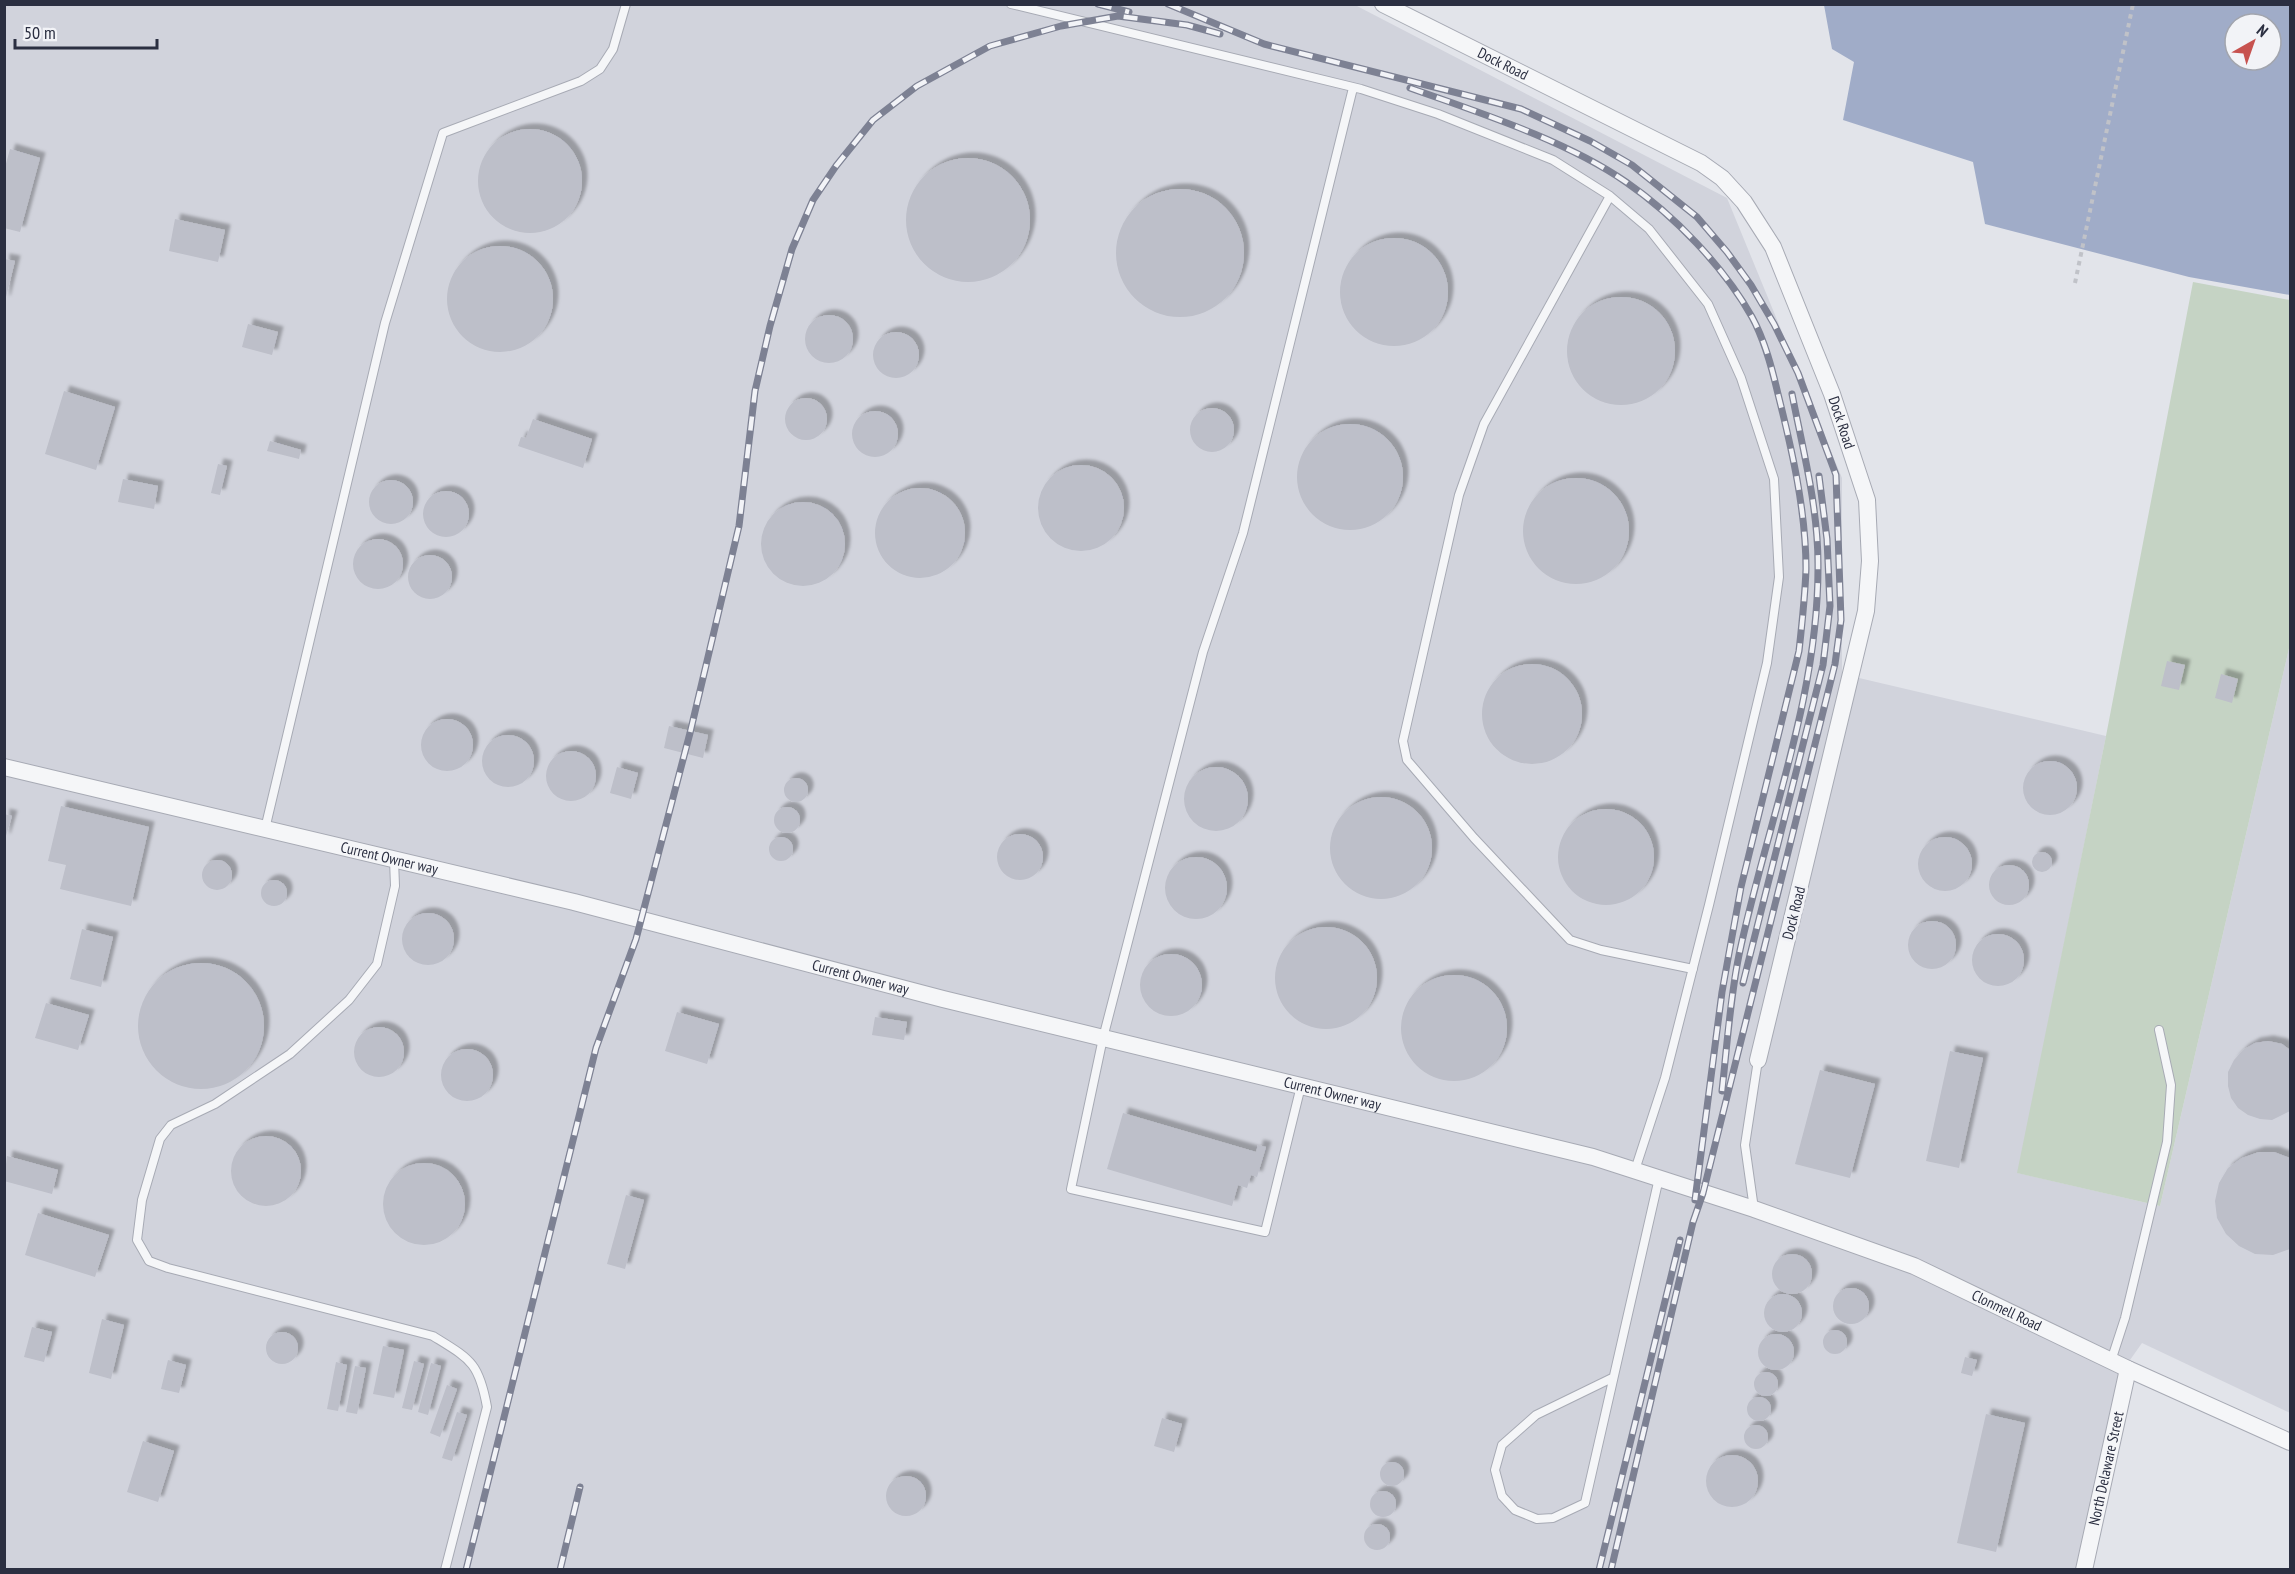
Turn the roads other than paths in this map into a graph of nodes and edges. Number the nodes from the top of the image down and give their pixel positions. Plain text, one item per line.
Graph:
1 (626, 4) edge
2 (1011, 4) edge
3 (1383, 4) edge
4 (1353, 88) junction
5 (1610, 196) junction
6 (4, 767) edge
7 (265, 829) junction
8 (394, 860) junction
9 (1693, 969) junction
10 (2159, 1030) dead end
11 (1103, 1038) junction
12 (1758, 1060) joint
13 (1300, 1086) junction
14 (1635, 1170) junction
15 (1659, 1178) junction
16 (1713, 1196) joint
17 (1754, 1209) junction
18 (2111, 1361) junction
19 (2128, 1369) junction
20 (1612, 1378) junction
21 (2290, 1442) edge
22 (445, 1569) edge
23 (2084, 1569) edge

1 - 7 lane
2 - 4 lane
3 - 12 street, Dock Road
4 - 5 lane
4 - 11 lane
5 - 9 lane
5 - 9 lane
6 - 7 street, Current Owner way
7 - 8 street, Current Owner way
8 - 11 street, Current Owner way
8 - 22 lane
9 - 14 lane
10 - 18 lane
11 - 13 street, Current Owner way
11 - 13 lane
12 - 17 lane
13 - 14 street, Current Owner way
14 - 15 street, Current Owner way
15 - 16 street, Current Owner way
15 - 20 lane
16 - 17 street, Clonmell Road
17 - 18 street, Clonmell Road
18 - 19 street, Clonmell Road
19 - 21 street, Clonmell Road
19 - 23 street, North Delaware Street
20 - 20 lane

